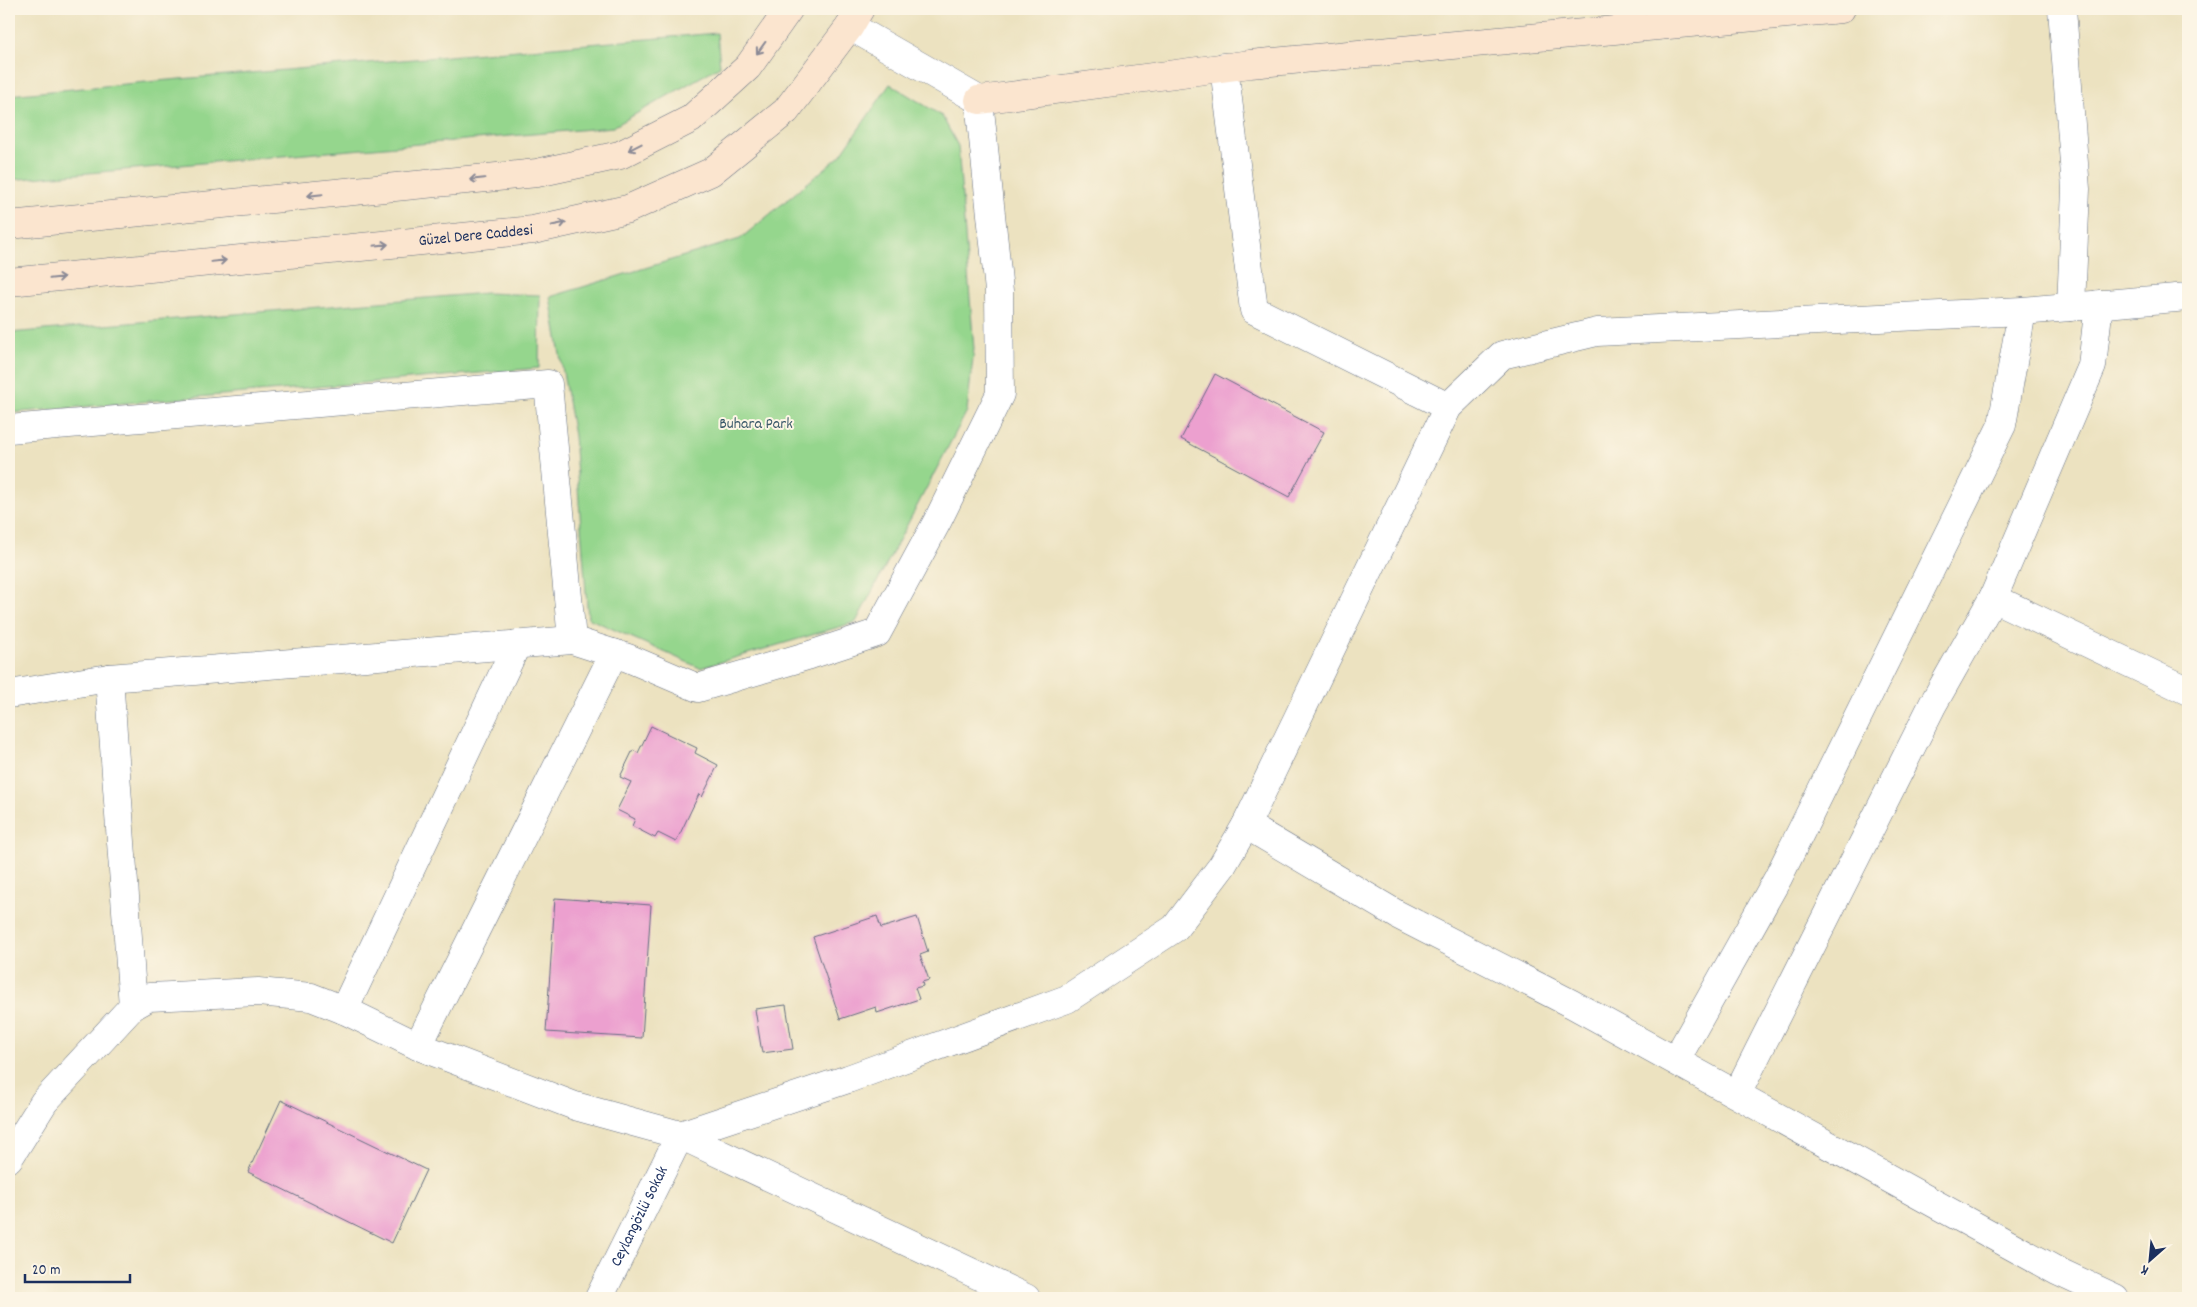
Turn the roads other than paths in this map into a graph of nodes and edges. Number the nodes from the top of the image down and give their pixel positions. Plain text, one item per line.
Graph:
1 (789, 9) edge
2 (1841, 9) edge
3 (2062, 9) edge
4 (855, 17) edge
5 (1224, 67) junction
6 (979, 100) junction
7 (9, 225) edge
8 (9, 282) edge
9 (2188, 297) edge
10 (2099, 304) junction
11 (2070, 307) junction
12 (2022, 311) junction
13 (1448, 406) junction
14 (9, 429) edge
15 (1993, 598) junction
16 (572, 640) junction
17 (517, 644) junction
18 (614, 653) junction
19 (109, 678) junction
20 (2188, 691) edge
21 (9, 694) edge
22 (1246, 825) junction
23 (133, 1006) junction
24 (344, 1010) junction
25 (418, 1046) junction
26 (1676, 1060) junction
27 (1737, 1094) junction
28 (680, 1135) junction
29 (9, 1158) edge
30 (599, 1298) edge
31 (1026, 1298) edge
32 (2114, 1298) edge

1 -> 7 main road
2 - 5 main road
3 - 11 street
4 - 6 street
8 -> 4 main road, Güzel Dere Caddesi
5 - 6 main road
5 - 13 street
6 - 18 street
9 - 10 street
10 - 11 street
10 - 15 street
11 - 12 street
12 - 13 street
12 - 26 street
13 - 22 street
14 - 16 street
15 - 20 street
15 - 27 street
16 - 17 street
16 - 18 street
17 - 19 street
17 - 24 street
18 - 25 street
19 - 21 street
19 - 23 street
22 - 26 street
22 - 28 street
23 - 24 street
23 - 29 street
24 - 25 street
25 - 28 street
26 - 27 street
27 - 32 street
28 - 30 street, Ceylangözlü Sokak
28 - 31 street

